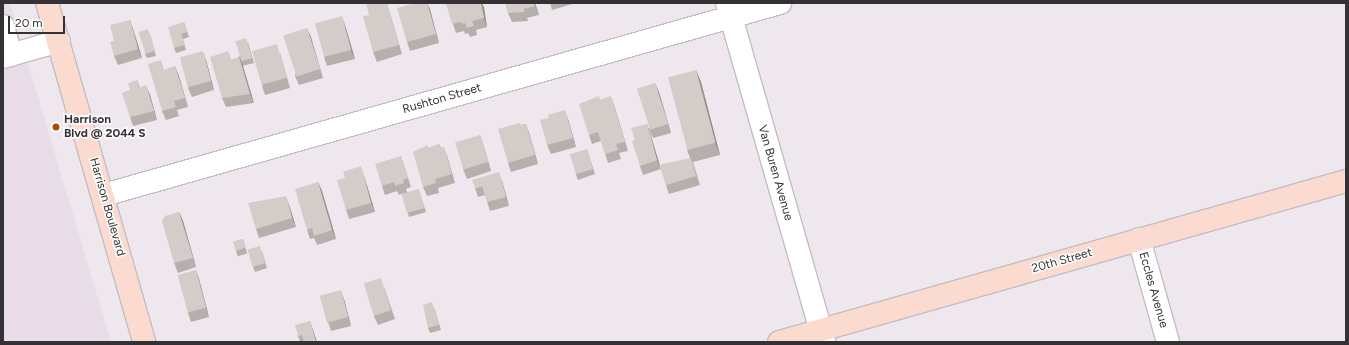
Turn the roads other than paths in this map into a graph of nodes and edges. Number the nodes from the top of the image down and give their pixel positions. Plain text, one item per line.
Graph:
1 (47, 3) edge
2 (780, 3) edge
3 (729, 10) edge
4 (3, 26) edge
5 (58, 41) junction
6 (7, 56) edge
7 (1346, 181) edge
8 (104, 194) junction
9 (1139, 239) junction
10 (822, 336) edge
11 (144, 342) edge
12 (779, 342) edge
13 (1168, 342) edge

1 - 5 main road, Harrison Boulevard
2 - 3 street, Rushton Street
3 - 8 street, Rushton Street
3 - 10 street, Van Buren Avenue
4 - 6 street
5 - 6 street
5 - 8 main road, Harrison Boulevard
7 - 9 main road, 20th Street
8 - 11 main road, Harrison Boulevard
9 - 10 main road, 20th Street
9 - 13 street, Eccles Avenue
10 - 12 main road, 20th Street

